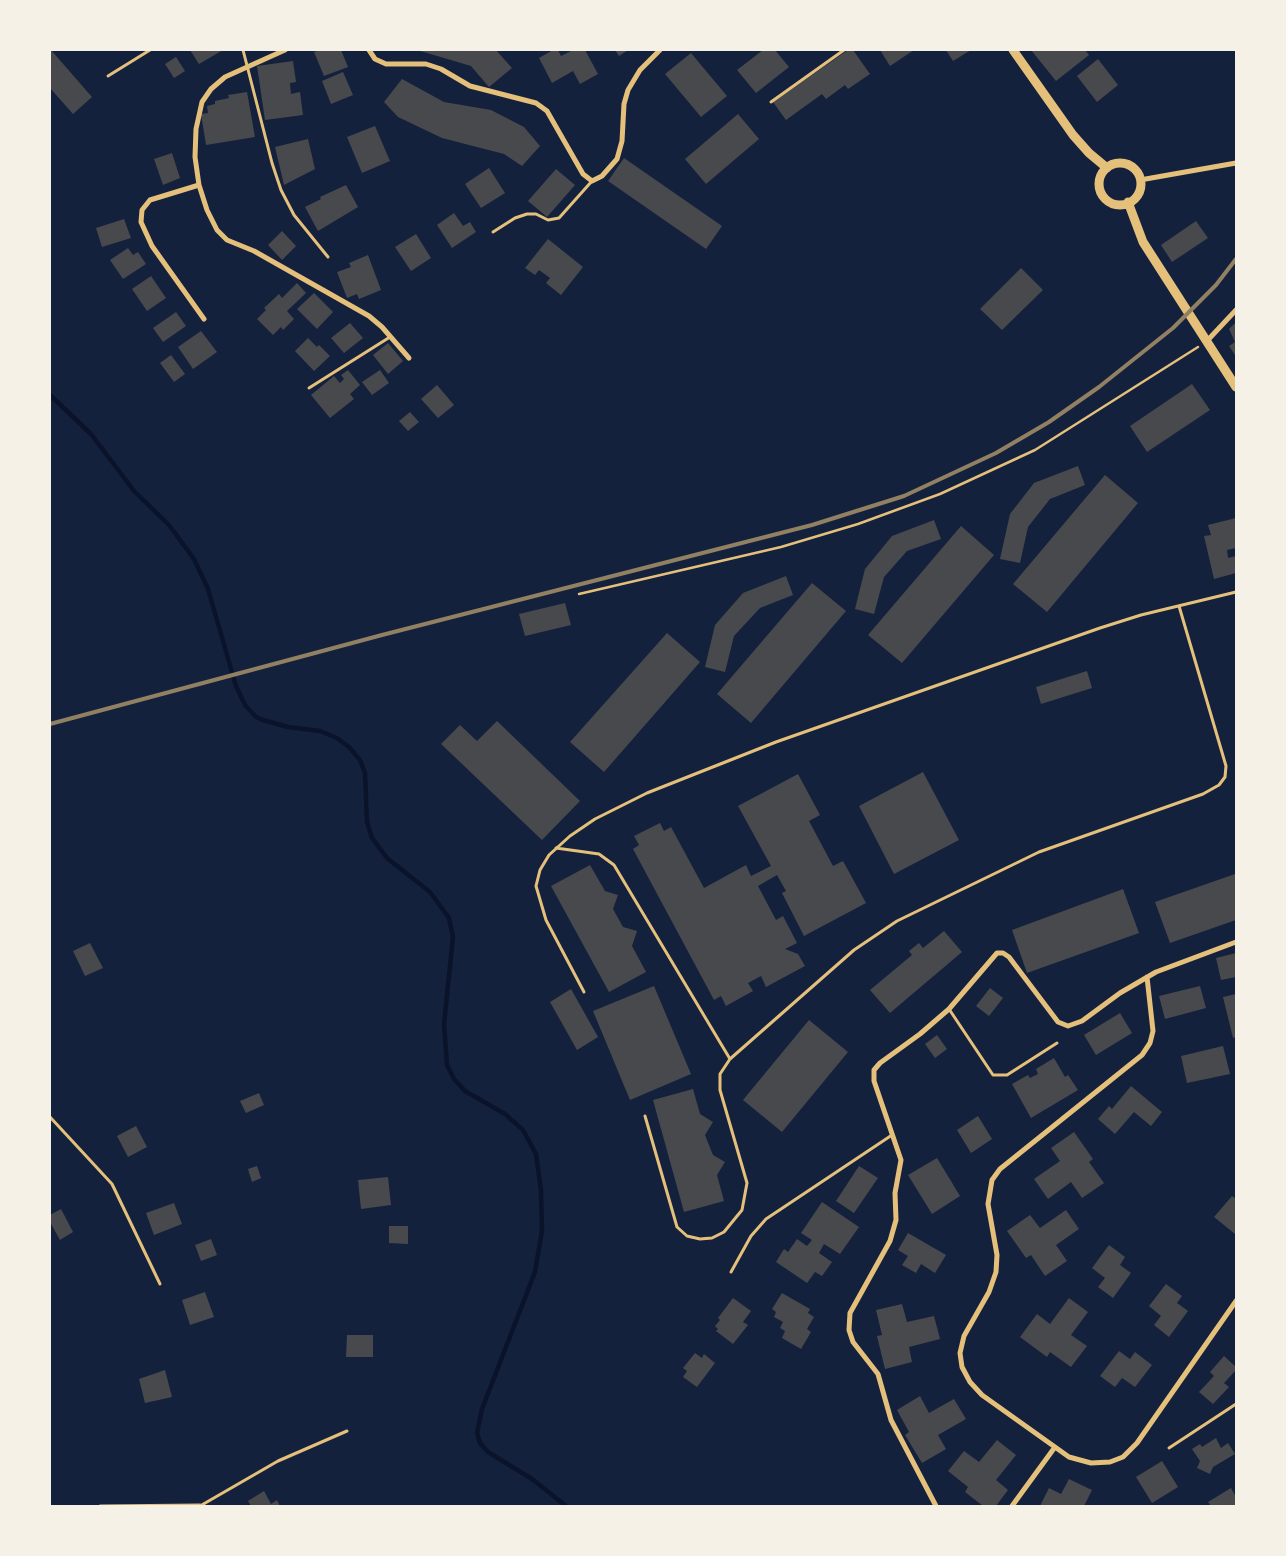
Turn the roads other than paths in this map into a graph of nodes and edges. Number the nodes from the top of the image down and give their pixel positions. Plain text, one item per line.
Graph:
1 (150, 50) edge
2 (243, 50) edge
3 (285, 50) edge
4 (369, 50) edge
5 (660, 50) edge
6 (844, 50) edge
7 (1014, 50) edge
8 (247, 66) junction
9 (108, 76) dead end
10 (771, 102) dead end
11 (1236, 164) edge
12 (1107, 168) junction
13 (1140, 180) junction
14 (592, 181) junction
15 (199, 185) junction
16 (1128, 202) junction
17 (493, 232) dead end
18 (328, 257) dead end
19 (1236, 310) edge
20 (204, 320) dead end
21 (390, 336) junction
22 (1205, 342) junction
23 (409, 358) dead end
24 (1236, 387) edge
25 (309, 388) dead end
26 (1236, 592) edge
27 (1179, 606) junction
28 (556, 848) junction
29 (1236, 942) edge
30 (1147, 977) junction
31 (584, 992) dead end
32 (949, 1009) junction
33 (1057, 1043) dead end
34 (730, 1059) junction
35 (645, 1116) dead end
36 (50, 1117) edge
37 (893, 1134) junction
38 (731, 1272) dead end
39 (160, 1284) dead end
40 (1236, 1301) edge
41 (1236, 1404) edge
42 (347, 1431) dead end
43 (1055, 1447) junction
44 (1169, 1448) dead end
45 (100, 1506) edge
46 (200, 1506) edge
47 (936, 1506) edge
48 (1012, 1506) edge

1 - 9 lane
2 - 8 lane
3 - 8 street
4 - 14 street
5 - 14 street
6 - 10 lane
7 - 12 main road
8 - 15 street
8 - 18 lane
11 - 13 street
12 - 13 main road
12 - 16 main road
13 - 16 main road
14 - 17 lane
15 - 20 street
15 - 21 street
16 - 22 main road
19 - 22 street
21 - 23 street
21 - 25 lane
22 - 24 main road
26 - 27 lane
27 - 28 lane
27 - 34 lane
28 - 31 lane
28 - 34 lane
29 - 30 street
30 - 32 street
30 - 43 street
32 - 33 lane
32 - 37 street
34 - 35 lane
36 - 39 lane
37 - 38 lane
37 - 47 street
40 - 43 street
41 - 44 lane
42 - 46 lane
43 - 48 street
45 - 46 lane

